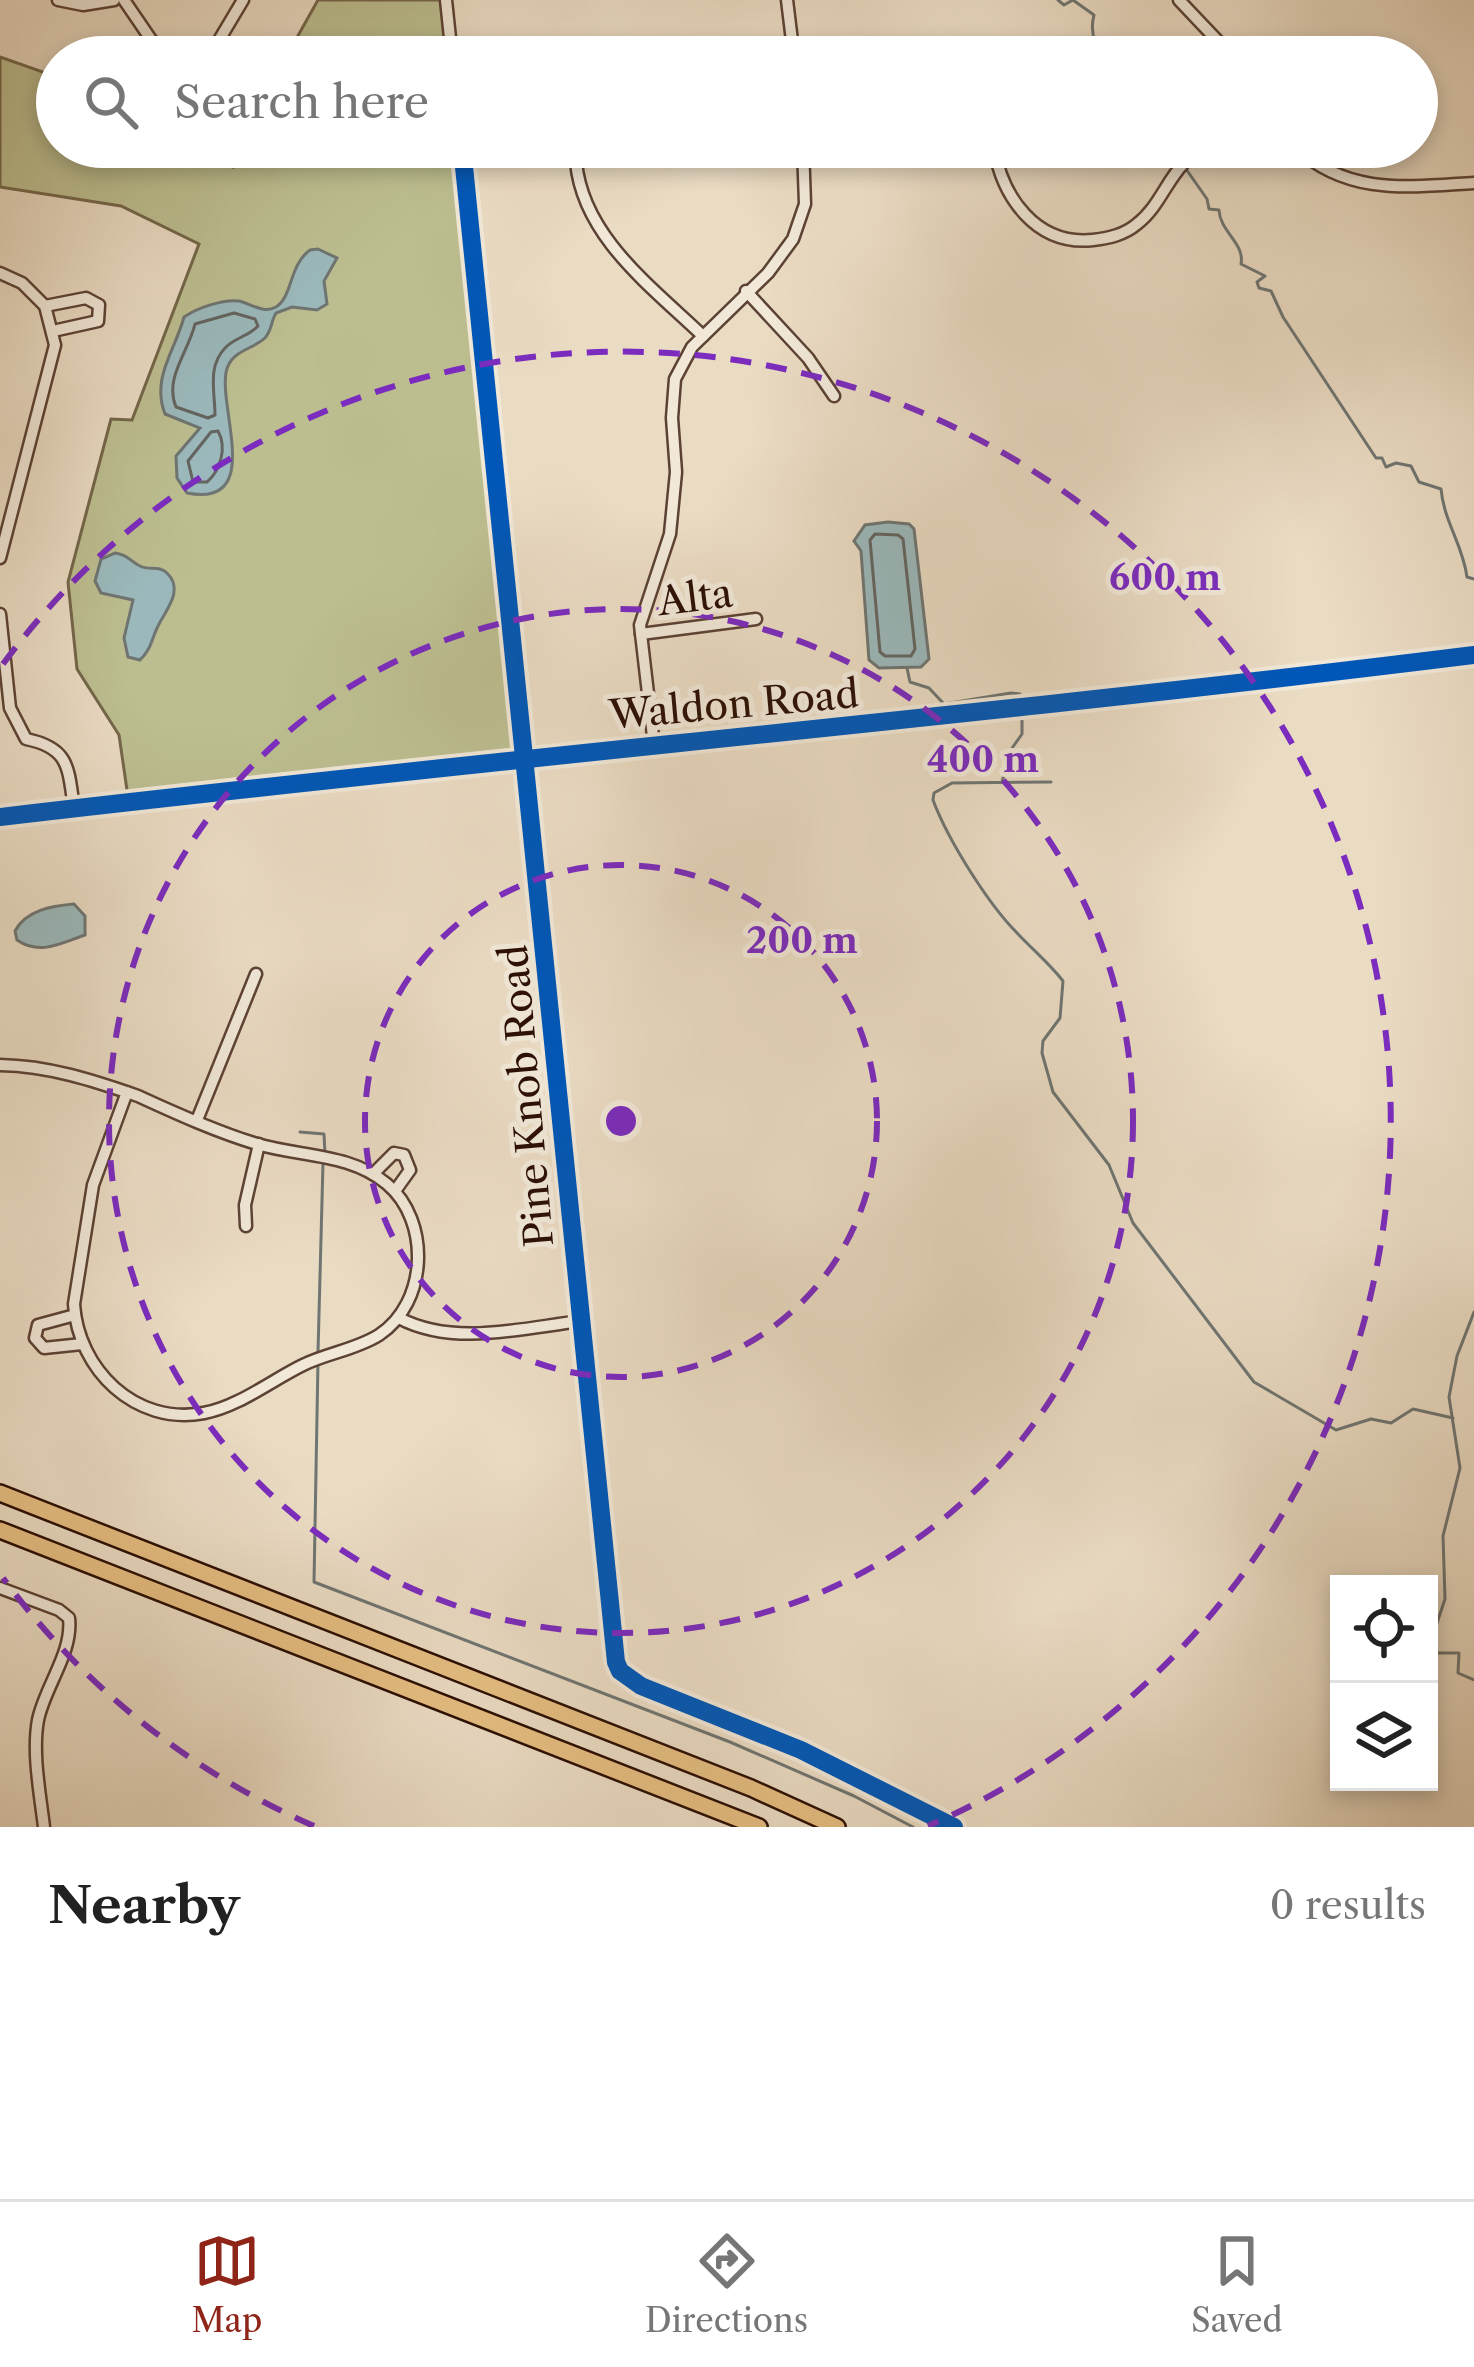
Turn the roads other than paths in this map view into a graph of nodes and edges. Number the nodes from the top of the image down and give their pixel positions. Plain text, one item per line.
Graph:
1 (58, 0) edge
2 (114, 0) edge
3 (124, 0) edge
4 (243, 0) edge
5 (446, 0) edge
6 (787, 0) edge
7 (1179, 0) edge
8 (149, 36) edge
9 (222, 36) edge
10 (450, 36) edge
11 (791, 36) edge
12 (1213, 36) edge
13 (464, 168) edge
14 (576, 168) edge
15 (805, 168) edge
16 (998, 168) edge
17 (1181, 168) edge
18 (1326, 168) edge
19 (1474, 183) edge
20 (0, 273) edge
21 (746, 291) junction
22 (45, 306) junction
23 (53, 332) junction
24 (703, 336) junction
25 (834, 396) dead end
26 (0, 558) edge
27 (0, 614) edge
28 (756, 619) dead end
29 (641, 634) junction
30 (1474, 655) edge
31 (654, 745) junction
32 (526, 757) junction
33 (74, 808) junction
34 (0, 817) edge
35 (256, 974) dead end
36 (0, 1065) edge
37 (127, 1092) junction
38 (196, 1120) junction
39 (259, 1144) junction
40 (373, 1174) junction
41 (395, 1191) junction
42 (246, 1226) dead end
43 (75, 1315) junction
44 (400, 1318) junction
45 (581, 1321) junction
46 (82, 1344) junction
47 (0, 1493) edge
48 (0, 1530) edge
49 (0, 1588) edge
50 (44, 1827) edge
51 (759, 1827) edge
52 (837, 1827) edge
53 (954, 1827) edge

1 - 2 street
3 - 8 street
4 - 9 street
5 - 10 street
6 - 11 street
7 - 12 street
13 - 32 street, Pine Knob Road
14 - 24 street
15 - 21 street
16 - 17 street
18 - 19 street
20 - 22 street
21 - 24 street
21 - 25 street
22 - 23 street
22 - 23 street
23 - 26 street
24 - 29 street
27 - 33 street
28 - 29 street, Alta
29 - 31 street
30 - 31 street, Waldon Road
31 - 32 street, Waldon Road
32 - 33 street, Waldon Road
32 - 45 street, Pine Knob Road
33 - 34 street, Waldon Road
35 - 38 street
36 - 37 street
37 - 38 street
37 - 43 street
38 - 39 street
39 - 40 street
39 - 42 street
40 - 41 street
40 - 41 street
41 - 44 street
43 - 46 street
43 - 46 street
44 - 45 street
44 - 46 street
45 - 53 street, Pine Knob Road
47 - 52 highway
48 - 51 highway
49 - 50 street

